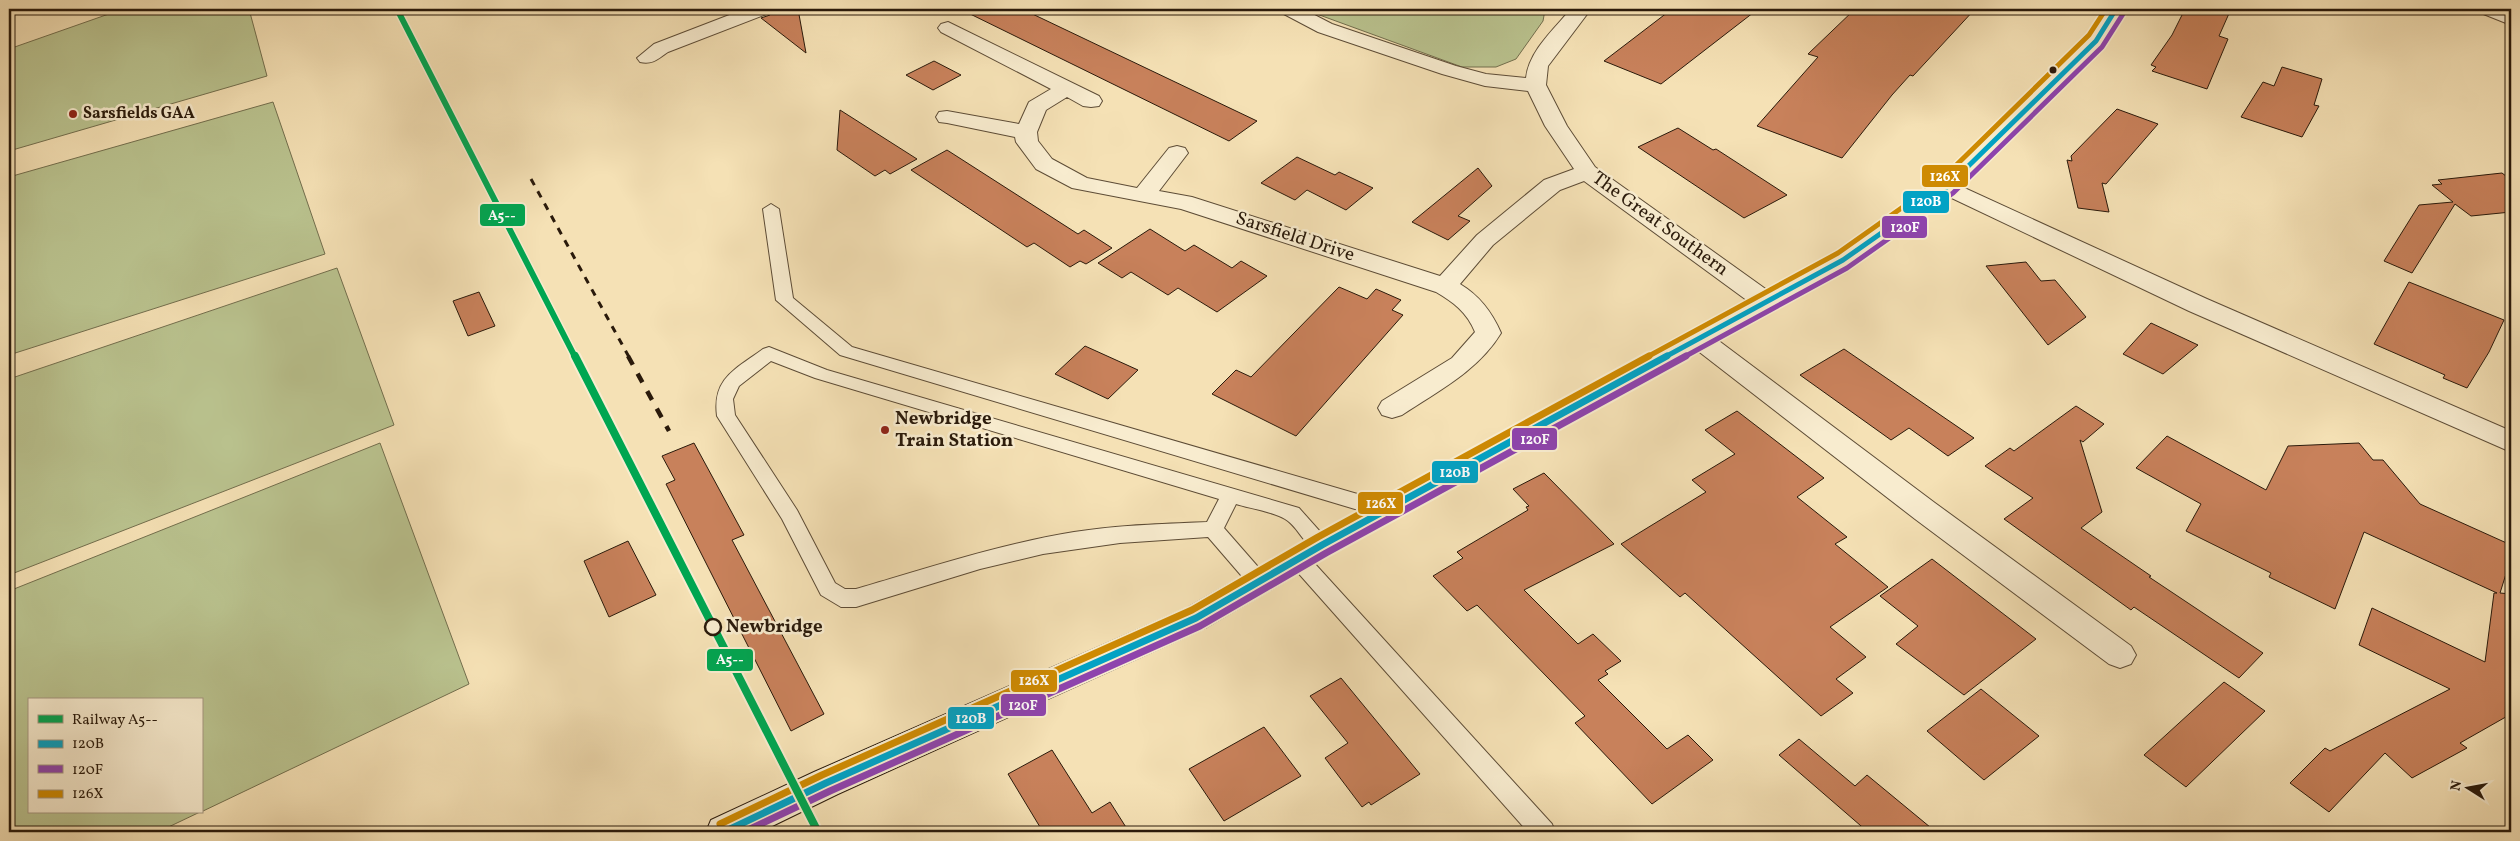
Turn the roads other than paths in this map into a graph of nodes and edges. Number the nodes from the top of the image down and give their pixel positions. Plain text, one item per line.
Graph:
1 (762, 9) edge
2 (1289, 9) edge
3 (1581, 9) edge
4 (2116, 9) edge
5 (2488, 9) edge
6 (2511, 19) edge
7 (948, 28) dead end
8 (647, 58) dead end
9 (1536, 85) junction
10 (1065, 89) junction
11 (1091, 101) dead end
12 (947, 117) dead end
13 (1026, 132) junction
14 (1177, 153) dead end
15 (1587, 172) junction
16 (1947, 187) junction
17 (1143, 196) junction
18 (771, 209) dead end
19 (1446, 286) junction
20 (1765, 301) junction
21 (1698, 338) junction
22 (1392, 408) dead end
23 (2511, 442) edge
24 (1231, 495) junction
25 (1385, 510) junction
26 (1213, 529) junction
27 (1322, 545) junction
28 (1299, 560) junction
29 (1259, 582) junction
30 (2120, 655) dead end
31 (730, 829) edge
32 (1542, 832) edge

1 - 8 street
2 - 9 street
3 - 9 street
4 - 16 street
5 - 6 street
7 - 10 street
9 - 15 street, The Great Southern
10 - 11 street
10 - 13 street
12 - 13 street
13 - 17 street, Sarsfield Drive
14 - 17 street
15 - 19 street
15 - 20 street, The Great Southern
16 - 20 street
16 - 23 street
17 - 19 street, Sarsfield Drive
18 - 25 lane
19 - 22 street, Sarsfield Drive
20 - 21 street
21 - 25 street
21 - 30 street
24 - 26 lane
24 - 26 lane
24 - 27 lane
25 - 27 street
26 - 29 lane
27 - 28 street
28 - 29 street
28 - 32 lane
29 - 31 street

